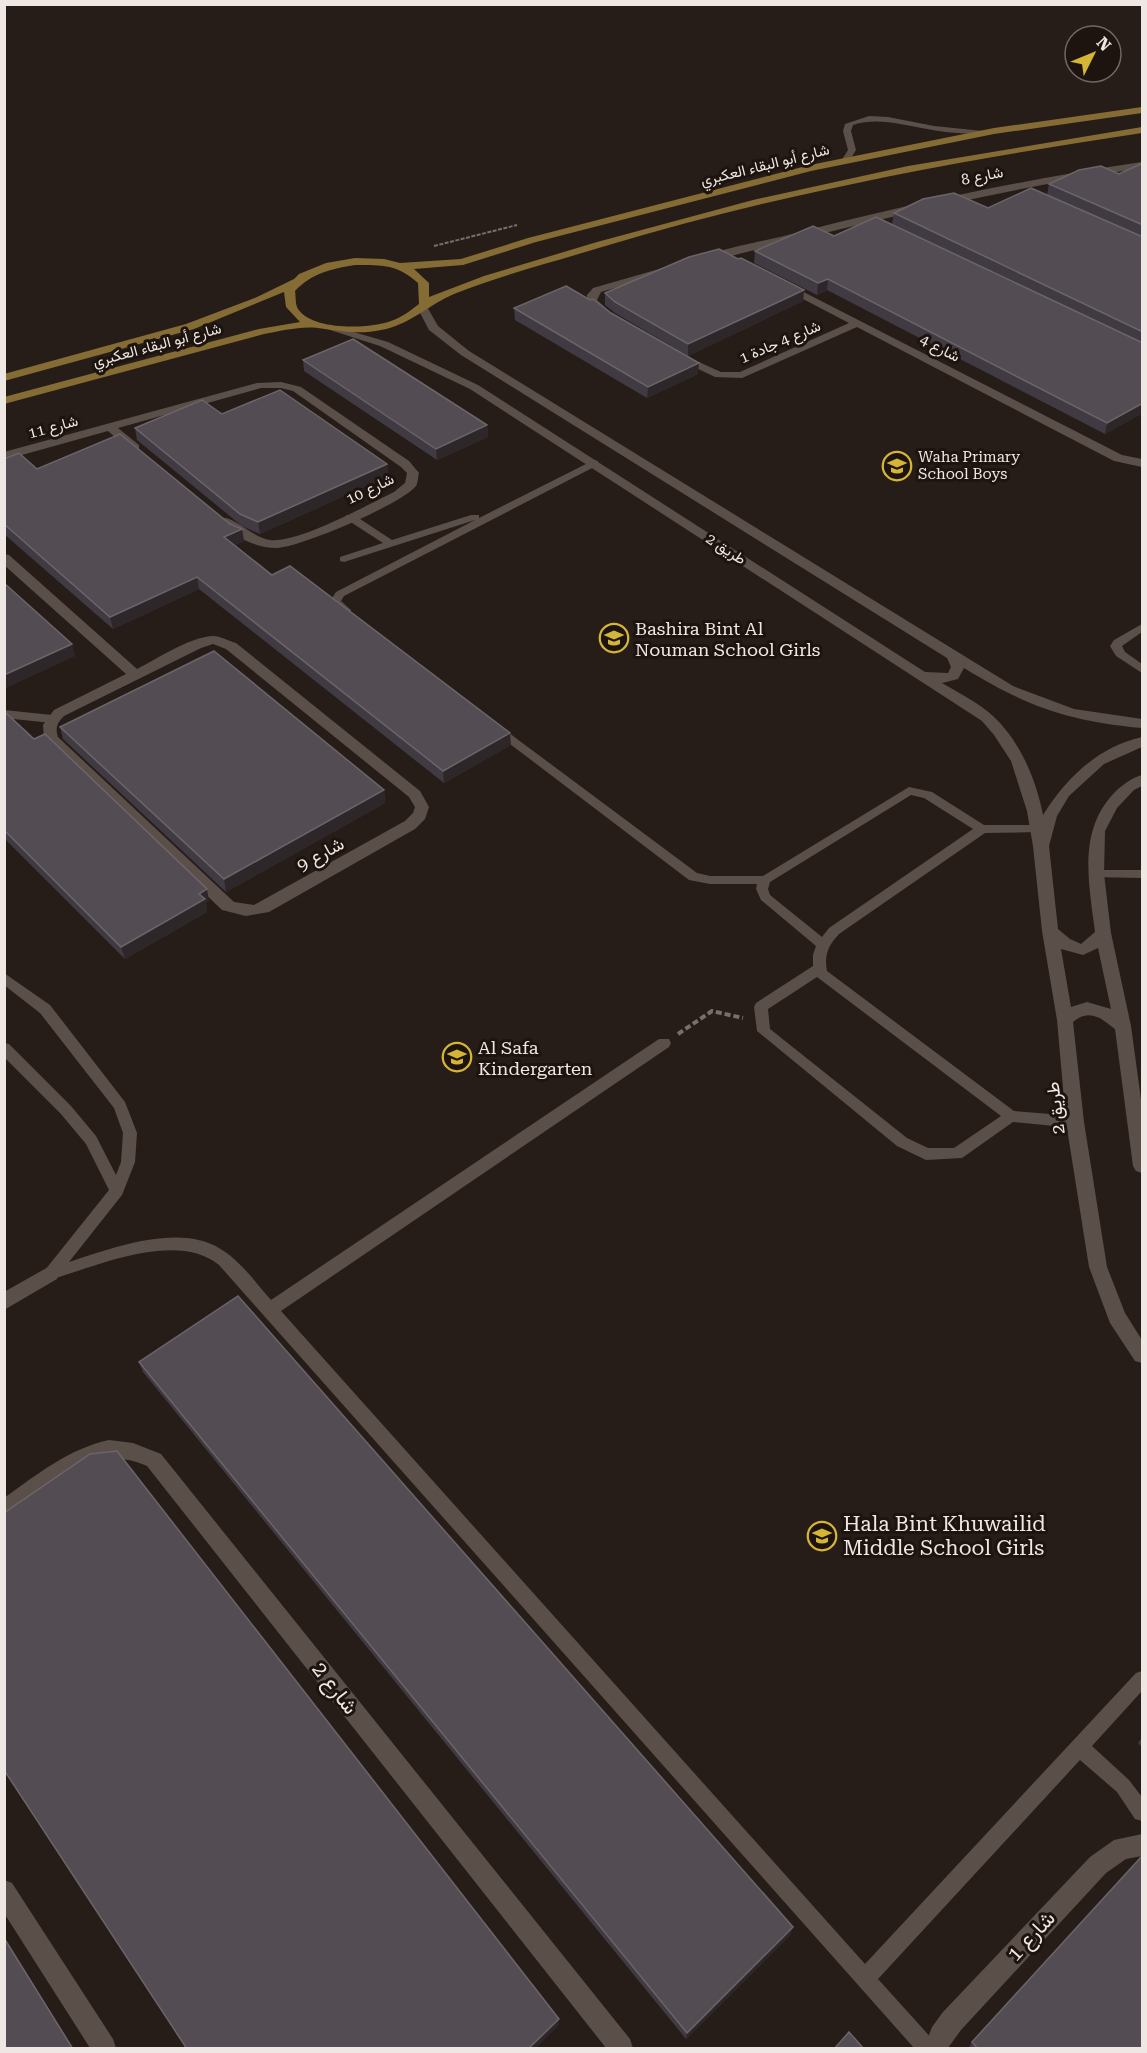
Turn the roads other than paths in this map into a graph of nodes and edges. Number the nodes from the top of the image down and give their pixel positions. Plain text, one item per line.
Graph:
1 (1143, 110) edge
2 (1140, 131) edge
3 (983, 133) junction
4 (915, 146) junction
5 (845, 161) junction
6 (1143, 165) edge
7 (839, 182) junction
8 (1011, 185) junction
9 (1031, 194) edge
10 (864, 218) junction
11 (885, 228) edge
12 (725, 254) junction
13 (745, 265) edge
14 (399, 266) junction
15 (776, 281) edge
16 (295, 282) junction
17 (423, 305) junction
18 (616, 320) edge
19 (856, 324) junction
20 (319, 326) junction
21 (333, 328) junction
22 (673, 352) edge
23 (4, 378) edge
24 (4, 401) edge
25 (110, 427) junction
26 (4, 456) edge
27 (146, 457) edge
28 (594, 464) junction
29 (1143, 464) edge
30 (659, 472) junction
31 (630, 486) junction
32 (514, 504) junction
33 (219, 516) edge
34 (350, 517) junction
35 (391, 544) junction
36 (4, 558) edge
37 (344, 559) dead end
38 (356, 619) edge
39 (1143, 627) edge
40 (954, 657) junction
41 (1143, 669) edge
42 (135, 675) junction
43 (924, 675) junction
44 (4, 714) edge
45 (52, 719) junction
46 (486, 720) edge
47 (1143, 723) edge
48 (1143, 742) edge
49 (1143, 780) edge
50 (1039, 828) junction
51 (982, 829) junction
52 (1041, 846) junction
53 (1096, 874) junction
54 (1143, 874) edge
55 (765, 880) junction
56 (1050, 931) junction
57 (1103, 933) junction
58 (822, 944) junction
59 (820, 968) junction
60 (4, 978) edge
61 (1065, 1020) junction
62 (1123, 1026) junction
63 (664, 1044) road end
64 (4, 1048) edge
65 (1011, 1116) junction
66 (1075, 1122) junction
67 (1143, 1166) edge
68 (117, 1191) junction
69 (50, 1274) junction
70 (4, 1302) edge
71 (271, 1309) junction
72 (1143, 1355) edge
73 (4, 1510) edge
74 (1143, 1679) edge
75 (1079, 1747) junction
76 (1143, 1812) edge
77 (1143, 1845) edge
78 (4, 1892) edge
79 (865, 1979) junction
80 (104, 2049) edge
81 (621, 2049) edge
82 (927, 2049) edge
83 (936, 2049) edge

1 - 3 main road, شارع أبو البقاء العكبري
2 - 7 main road, شارع أبو البقاء العكبري
3 - 4 main road, شارع أبو البقاء العكبري
3 - 5 lane
4 - 5 main road, شارع أبو البقاء العكبري
4 - 7 main road
5 - 14 main road, شارع أبو البقاء العكبري
6 - 8 street, شارع 8
7 - 17 main road, شارع أبو البقاء العكبري
8 - 9 street
8 - 10 street, شارع 8
10 - 11 street
10 - 12 street, شارع 8
12 - 13 street
12 - 18 street
14 - 16 main road, شارع أبو البقاء العكبري
14 - 17 main road
15 - 19 street, شارع 4
16 - 20 main road
16 - 23 main road, شارع أبو البقاء العكبري
17 - 21 main road, شارع أبو البقاء العكبري
17 - 30 street, طريق 2
19 - 22 street, شارع 4 جادة 1
19 - 29 street, شارع 4
20 - 21 main road, شارع أبو البقاء العكبري
20 - 24 main road, شارع أبو البقاء العكبري
21 - 28 street, طريق 2
25 - 26 street, شارع 11
25 - 27 street
25 - 34 street, شارع 10
28 - 31 street, طريق 2
28 - 32 lane
30 - 31 street
30 - 40 street, طريق 2
31 - 43 street, طريق 2
32 - 35 lane
32 - 38 lane
33 - 34 street, شارع 10
34 - 35 lane
35 - 37 lane
36 - 42 street
39 - 41 lane
40 - 43 street
40 - 47 street, طريق 2
42 - 45 street, شارع 9
42 - 45 street, شارع 9
43 - 50 street, طريق 2
44 - 45 lane
46 - 55 lane
48 - 52 street, طريق 2
49 - 53 street
50 - 51 lane
50 - 52 street, طريق 2
51 - 55 lane
51 - 58 lane
52 - 56 street, طريق 2
53 - 54 lane
53 - 57 street
55 - 58 lane
56 - 57 street
56 - 61 street, طريق 2
57 - 62 street
58 - 59 lane
59 - 65 lane
59 - 65 lane
60 - 68 lane
61 - 62 street
61 - 66 street, طريق 2
62 - 67 street
63 - 71 lane
64 - 68 lane
65 - 66 lane
66 - 72 street, طريق 2
68 - 69 lane
69 - 70 street
69 - 71 lane
71 - 79 lane
73 - 81 street, شارع 2
74 - 75 lane
75 - 76 lane
75 - 79 lane
77 - 83 street, شارع 1
78 - 80 street
79 - 82 lane

